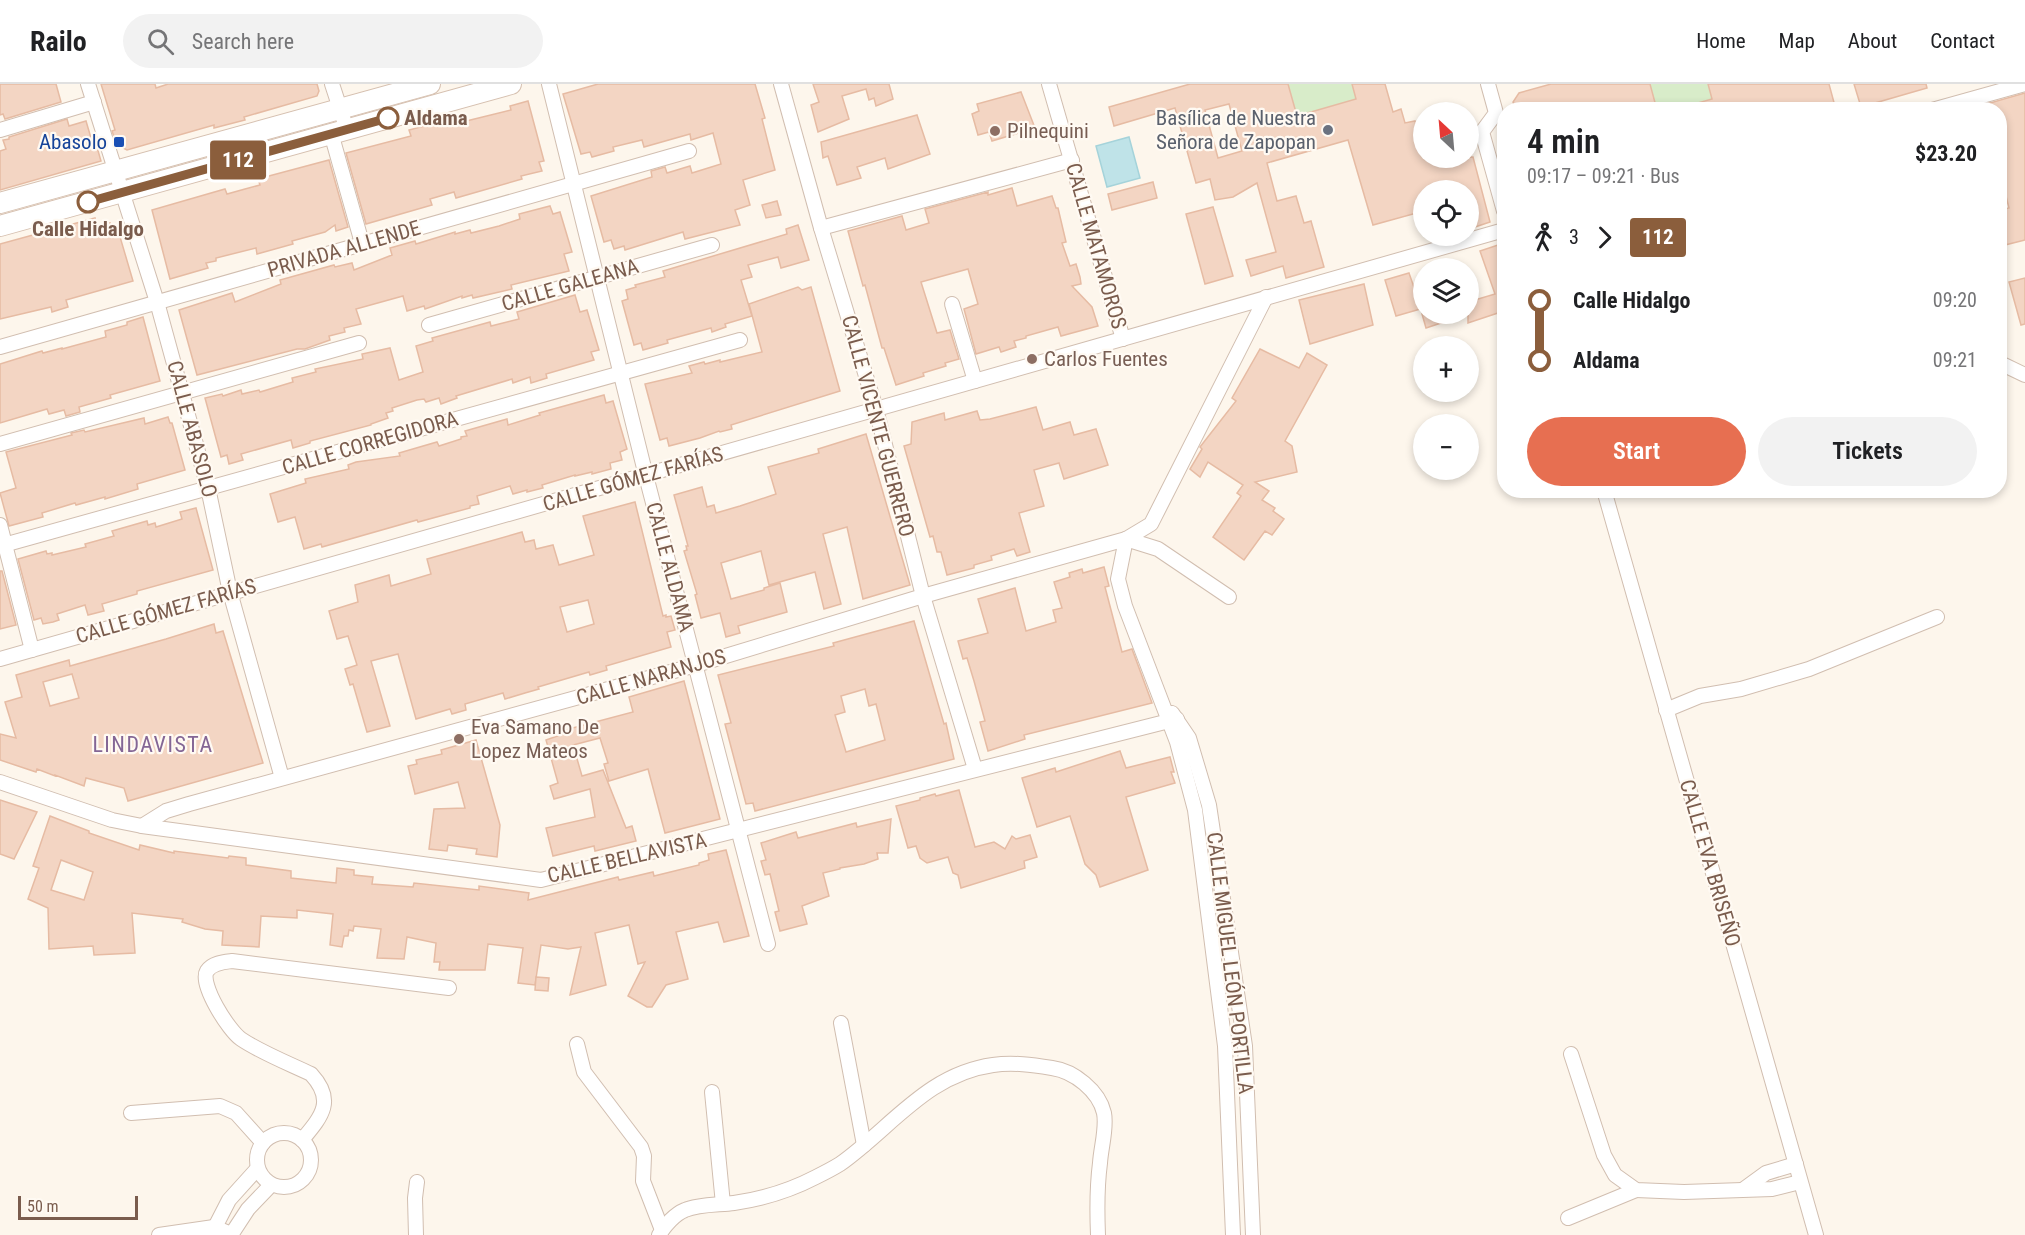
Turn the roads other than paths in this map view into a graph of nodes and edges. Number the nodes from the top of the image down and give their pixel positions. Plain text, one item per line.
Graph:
1 (88, 84) edge
2 (332, 84) edge
3 (430, 84) edge
4 (511, 84) edge
5 (549, 84) edge
6 (781, 84) edge
7 (1049, 84) edge
8 (1488, 84) edge
9 (2025, 84) edge
10 (94, 102) junction
11 (1961, 102) edge
12 (1497, 107) edge
13 (340, 109) junction
14 (1497, 118) edge
15 (0, 130) edge
16 (339, 132) junction
17 (689, 151) dead end
18 (1071, 160) junction
19 (115, 171) junction
20 (573, 184) junction
21 (1497, 186) edge
22 (122, 192) junction
23 (0, 203) edge
24 (0, 226) edge
25 (821, 228) junction
26 (1497, 232) edge
27 (362, 243) junction
28 (712, 245) dead end
29 (597, 277) junction
30 (1266, 297) junction
31 (158, 302) junction
32 (952, 304) dead end
33 (429, 325) dead end
34 (1123, 339) junction
35 (740, 340) dead end
36 (359, 344) dead end
37 (0, 347) edge
38 (2007, 366) edge
39 (621, 373) junction
40 (2025, 375) edge
41 (975, 381) junction
42 (182, 393) junction
43 (876, 409) junction
44 (0, 444) edge
45 (646, 476) junction
46 (208, 488) junction
47 (1606, 498) edge
48 (0, 525) edge
49 (1126, 539) junction
50 (3, 545) edge
51 (230, 592) junction
52 (923, 596) junction
53 (1228, 597) dead end
54 (1937, 617) dead end
55 (32, 650) junction
56 (0, 659) edge
57 (696, 665) junction
58 (1666, 710) junction
59 (1173, 720) junction
60 (975, 769) junction
61 (282, 778) junction
62 (0, 782) edge
63 (142, 826) junction
64 (738, 831) junction
65 (768, 944) dead end
66 (449, 988) dead end
67 (841, 1023) dead end
68 (577, 1044) dead end
69 (1245, 1046) junction
70 (1225, 1047) junction
71 (1571, 1054) dead end
72 (712, 1092) dead end
73 (131, 1113) dead end
74 (302, 1140) junction
75 (263, 1143) junction
76 (864, 1145) junction
77 (1796, 1164) junction
78 (257, 1169) junction
79 (417, 1182) dead end
80 (1800, 1182) junction
81 (271, 1185) junction
82 (1636, 1190) junction
83 (1744, 1190) junction
84 (723, 1204) junction
85 (1568, 1218) dead end
86 (212, 1231) edge
87 (661, 1232) edge
88 (159, 1235) edge
89 (231, 1235) edge
90 (416, 1235) edge
91 (1098, 1235) edge
92 (1233, 1235) edge
93 (1252, 1235) edge
94 (1816, 1235) edge

1 - 10 street, CALLE ABASOLO
2 - 13 street
3 - 13 main road
4 - 16 main road
5 - 20 street, CALLE ALDAMA
6 - 25 street, CALLE VICENTE GUERRERO
7 - 18 street, CALLE MATAMOROS
8 - 12 street
9 - 11 street
10 - 15 street
10 - 19 street, CALLE ABASOLO
13 - 16 street
13 - 19 main road
14 - 21 street
16 - 22 main road
16 - 27 street
17 - 20 street, PRIVADA ALLENDE
18 - 25 street
18 - 34 street, CALLE MATAMOROS
19 - 22 street, CALLE ABASOLO
19 - 23 main road
20 - 27 street, PRIVADA ALLENDE
20 - 29 street, CALLE ALDAMA
22 - 24 main road
22 - 31 street, CALLE ABASOLO
25 - 43 street, CALLE VICENTE GUERRERO
26 - 30 street, CALLE GÓMEZ FARÍAS
27 - 31 street, PRIVADA ALLENDE
28 - 29 street, CALLE GALEANA
29 - 33 street, CALLE GALEANA
29 - 39 street, CALLE ALDAMA
30 - 34 street, CALLE GÓMEZ FARÍAS
30 - 49 street, CALLE NARANJOS
31 - 37 street, PRIVADA ALLENDE
31 - 42 street, CALLE ABASOLO
32 - 41 street
34 - 41 street, CALLE GÓMEZ FARÍAS
35 - 39 street, CALLE CORREGIDORA
36 - 42 street
38 - 40 street
39 - 45 street, CALLE ALDAMA
39 - 46 street, CALLE CORREGIDORA
41 - 43 street, CALLE GÓMEZ FARÍAS
42 - 44 street
42 - 46 street, CALLE ABASOLO
43 - 45 street, CALLE GÓMEZ FARÍAS
43 - 52 street, CALLE VICENTE GUERRERO
45 - 51 street, CALLE GÓMEZ FARÍAS
45 - 57 street, CALLE ALDAMA
46 - 50 street, CALLE CORREGIDORA
46 - 51 street, CALLE ABASOLO
47 - 58 street, CALLE EVA BRISEÑO
48 - 50 street
49 - 52 street, CALLE NARANJOS
49 - 53 street
49 - 59 street, CALLE MIGUEL LEÓN PORTILLA
50 - 55 street
51 - 55 street, CALLE GÓMEZ FARÍAS
51 - 61 street, CALLE ABASOLO
52 - 57 street, CALLE NARANJOS
52 - 60 street, CALLE VICENTE GUERRERO
54 - 58 street
55 - 56 street, CALLE GÓMEZ FARÍAS
57 - 61 street, CALLE NARANJOS
57 - 64 street, CALLE ALDAMA
58 - 77 street, CALLE EVA BRISEÑO
59 - 60 street, CALLE BELLAVISTA
59 - 69 street, CALLE MIGUEL LEÓN PORTILLA
59 - 70 street, CALLE MIGUEL LEÓN PORTILLA
60 - 64 street, CALLE BELLAVISTA
61 - 63 street, CALLE NARANJOS
62 - 63 street, CALLE BELLAVISTA
63 - 64 street, CALLE BELLAVISTA
64 - 65 street, CALLE ALDAMA
66 - 74 street
67 - 76 street
68 - 87 street
69 - 70 street
69 - 93 street, CALLE MIGUEL LEÓN PORTILLA
70 - 92 street, CALLE MIGUEL LEÓN PORTILLA
71 - 82 street
72 - 84 street
73 - 75 street
74 - 75 street
74 - 81 street
75 - 78 street
76 - 84 street
76 - 91 street
77 - 80 street, CALLE EVA BRISEÑO
77 - 83 street
78 - 81 street
78 - 86 street
79 - 90 street
80 - 83 street
80 - 94 street, CALLE EVA BRISEÑO
81 - 89 street
82 - 83 street
82 - 85 street
84 - 87 street
86 - 88 street
86 - 89 street

